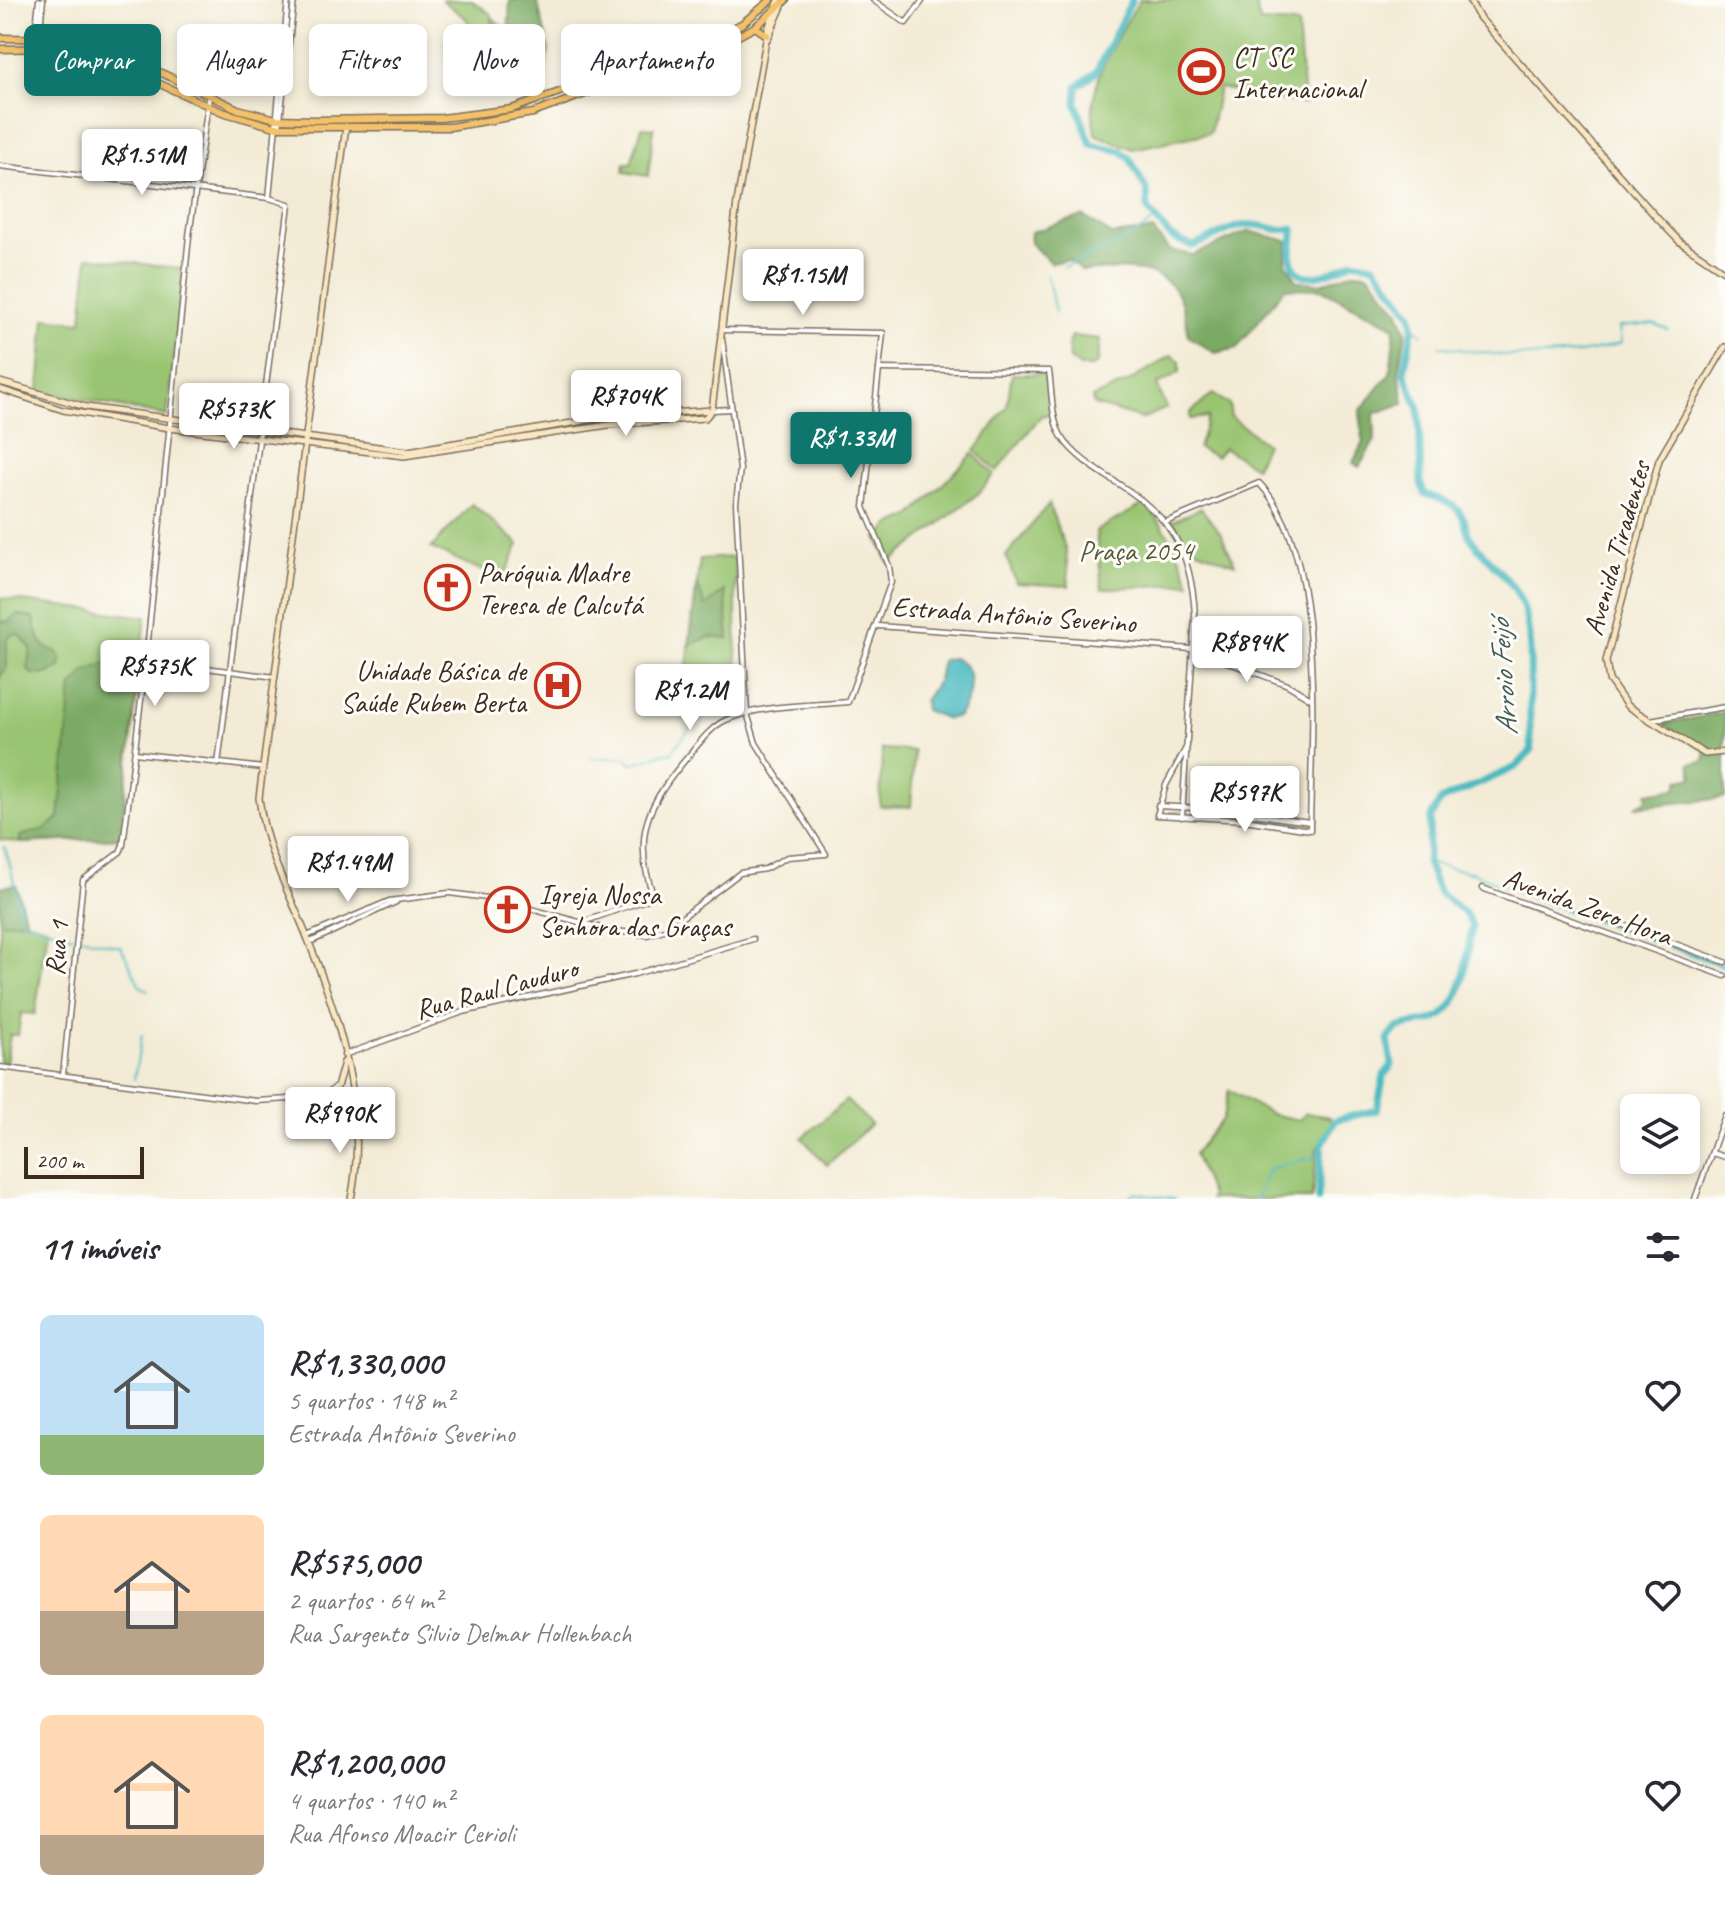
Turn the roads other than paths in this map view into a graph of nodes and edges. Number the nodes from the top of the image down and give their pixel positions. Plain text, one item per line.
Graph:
1 (41, 0) edge
2 (291, 0) edge
3 (771, 0) edge
4 (873, 0) edge
5 (923, 0) edge
6 (1469, 0) edge
7 (783, 1) edge
8 (772, 13) junction
9 (38, 24) edge
10 (755, 27) junction
11 (24, 37) edge
12 (767, 37) junction
13 (0, 38) edge
14 (0, 49) edge
15 (161, 75) edge
16 (209, 97) junction
17 (206, 105) junction
18 (278, 119) junction
19 (347, 120) junction
20 (277, 127) junction
21 (346, 129) junction
22 (0, 166) edge
23 (195, 189) junction
24 (269, 198) junction
25 (1725, 272) edge
26 (721, 332) junction
27 (1725, 347) edge
28 (878, 369) junction
29 (0, 382) edge
30 (0, 389) edge
31 (731, 409) junction
32 (712, 410) junction
33 (169, 421) junction
34 (169, 428) junction
35 (214, 430) junction
36 (259, 436) junction
37 (487, 437) junction
38 (476, 439) junction
39 (304, 442) junction
40 (490, 445) junction
41 (478, 447) junction
42 (1166, 522) junction
43 (878, 626) junction
44 (1192, 649) junction
45 (146, 660) junction
46 (231, 670) junction
47 (275, 677) junction
48 (1311, 699) junction
49 (1725, 707) edge
50 (747, 713) junction
51 (1650, 720) junction
52 (1187, 746) junction
53 (1725, 752) edge
54 (135, 753) junction
55 (218, 764) junction
56 (263, 768) junction
57 (1158, 806) junction
58 (1183, 808) junction
59 (1182, 817) junction
60 (1310, 822) junction
61 (1482, 888) dead end
62 (1593, 914) dead end
63 (583, 922) junction
64 (753, 939) dead end
65 (308, 940) junction
66 (1725, 962) edge
67 (1725, 976) edge
68 (345, 1056) junction
69 (0, 1067) edge
70 (63, 1075) junction
71 (338, 1086) junction
72 (350, 1088) junction
73 (342, 1097) junction
74 (317, 1099) junction
75 (354, 1110) junction
76 (1725, 1115) edge
77 (1712, 1153) junction
78 (1725, 1157) edge
79 (351, 1199) edge
80 (1695, 1199) edge

1 - 9 street
2 - 18 street
3 - 19 main road
4 - 5 street
6 - 25 main road
7 - 8 main road
7 - 12 main road
8 - 10 main road
8 - 12 main road
10 - 12 main road
10 - 21 main road
11 - 13 main road
12 - 26 main road
14 - 17 main road
15 - 16 main road
16 - 17 street
16 - 18 main road
17 - 20 main road
17 - 23 street
18 - 19 main road
18 - 20 street
19 - 21 main road
20 - 21 main road
20 - 24 street
21 - 39 main road
22 - 23 street
23 - 24 street
23 - 33 street
24 - 36 street
26 - 28 street, Estrada Antônio Severino
26 - 31 street
26 - 32 main road
27 - 51 main road, Avenida Tiradentes
28 - 42 street
28 - 43 street, Estrada Antônio Severino
29 - 33 main road
30 - 34 main road
31 - 32 street
31 - 50 street
32 - 37 main road
32 - 40 main road
33 - 34 street
33 - 35 main road
34 - 35 main road
34 - 45 street
35 - 36 main road
36 - 39 main road
36 - 46 street
37 - 38 main road
37 - 40 main road
38 - 39 main road
38 - 41 main road
39 - 41 main road
39 - 47 main road
40 - 41 main road
42 - 44 street
42 - 48 street
43 - 44 street, Estrada Antônio Severino
43 - 50 street
44 - 48 street, Estrada Antônio Severino
44 - 52 street
45 - 46 street
45 - 54 street
46 - 47 street
46 - 55 street
47 - 56 main road
48 - 60 street
49 - 51 street
50 - 63 street
50 - 63 street
51 - 53 main road
52 - 57 street
52 - 58 street
54 - 55 street
54 - 70 street, Rua 1
55 - 56 street
56 - 65 main road
57 - 58 street
57 - 59 street
58 - 59 street
58 - 60 street
59 - 60 street
61 - 67 street, Avenida Zero Hora
62 - 66 street, Avenida Zero Hora
63 - 65 street
64 - 68 street, Rua Raul Cauduro
65 - 68 main road
68 - 71 main road
68 - 72 main road
69 - 70 street
70 - 74 street
71 - 72 main road
71 - 73 main road
71 - 74 street
72 - 73 main road
72 - 75 main road
73 - 74 street
73 - 75 main road
75 - 79 main road
76 - 77 street
77 - 78 street
77 - 80 street

